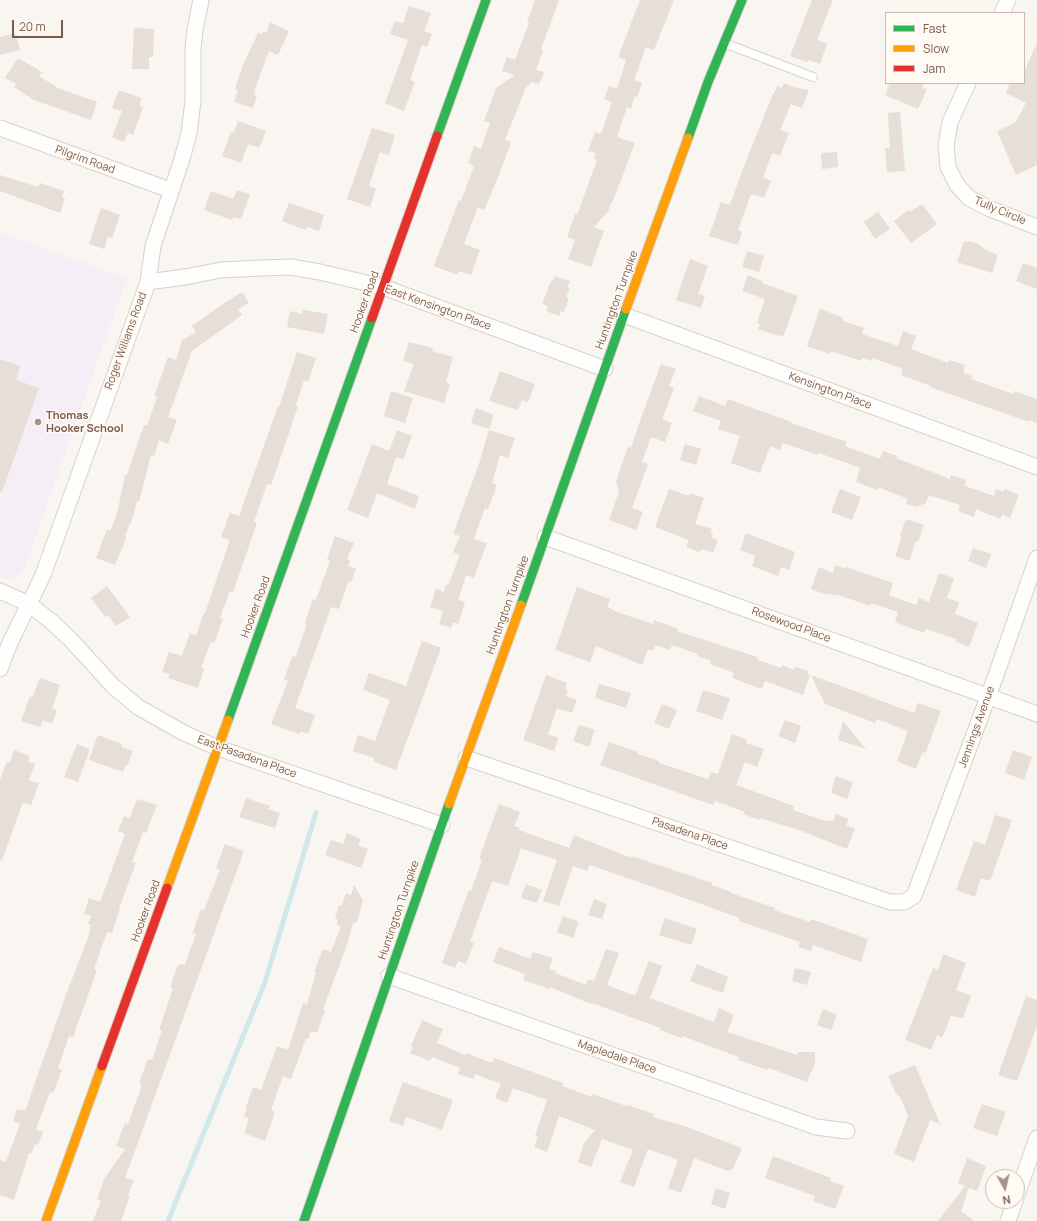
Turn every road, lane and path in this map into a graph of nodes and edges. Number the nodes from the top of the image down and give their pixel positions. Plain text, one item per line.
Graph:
1 (201, 0) edge
2 (486, 0) edge
3 (742, 0) edge
4 (1008, 0) edge
5 (1002, 12) edge
6 (724, 43) junction
7 (813, 77) dead end
8 (968, 84) edge
9 (0, 128) edge
10 (170, 190) junction
11 (1037, 227) edge
12 (148, 282) junction
13 (383, 287) junction
14 (624, 315) junction
15 (605, 369) junction
16 (1037, 467) edge
17 (545, 537) junction
18 (1037, 558) edge
19 (0, 590) edge
20 (29, 604) junction
21 (0, 669) edge
22 (988, 696) junction
23 (1037, 714) edge
24 (218, 748) junction
25 (466, 758) junction
26 (442, 825) junction
27 (914, 896) joint
28 (389, 976) junction
29 (847, 1131) dead end
30 (1037, 1138) edge
31 (1025, 1172) edge
32 (1012, 1209) edge
33 (46, 1221) edge
34 (304, 1221) edge
35 (1008, 1221) edge

1 - 10 street, Roger Williams Road
2 - 13 main road, Hooker Road
3 - 6 main road, Huntington Turnpike
4 - 5 street
6 - 7 lane
6 - 14 main road, Huntington Turnpike
8 - 11 street, Tully Circle
9 - 10 street, Pilgrim Road
10 - 12 street, Roger Williams Road
12 - 13 street, East Kensington Place
12 - 20 street, Roger Williams Road
13 - 15 street, East Kensington Place
13 - 24 main road, Hooker Road
14 - 15 main road, Huntington Turnpike
14 - 16 street, Kensington Place
15 - 17 main road, Huntington Turnpike
17 - 22 street, Rosewood Place
17 - 25 main road, Huntington Turnpike
18 - 22 street, Jennings Avenue
19 - 20 street, East Pasadena Place
20 - 21 street, Roger Williams Road
20 - 24 street, East Pasadena Place
22 - 23 street, Rosewood Place
22 - 27 street, Jennings Avenue
24 - 26 street, East Pasadena Place
24 - 33 main road, Hooker Road
25 - 26 main road, Huntington Turnpike
25 - 27 street, Pasadena Place
26 - 28 main road, Huntington Turnpike
28 - 29 street, Mapledale Place
28 - 34 main road, Huntington Turnpike
30 - 31 street
32 - 35 street

